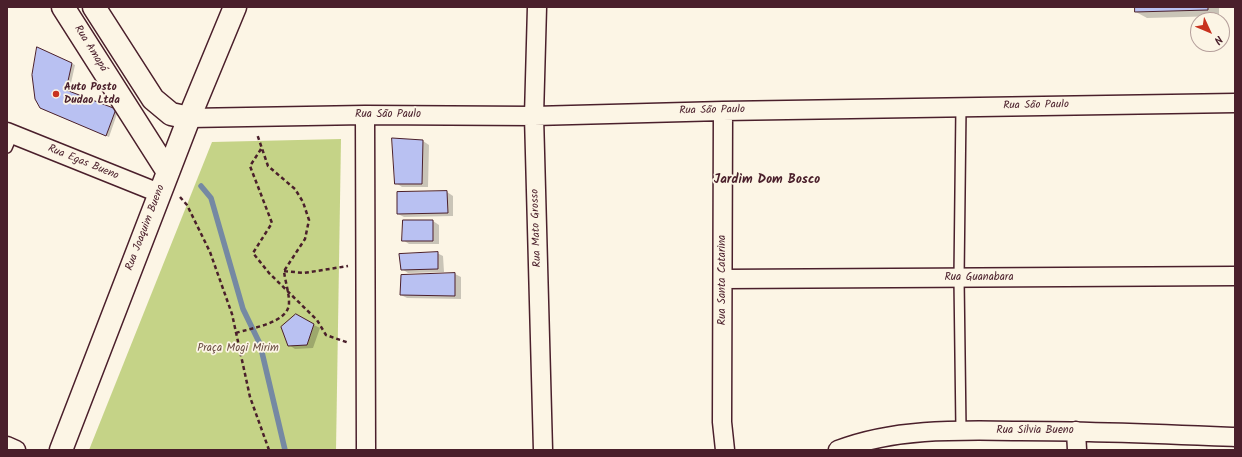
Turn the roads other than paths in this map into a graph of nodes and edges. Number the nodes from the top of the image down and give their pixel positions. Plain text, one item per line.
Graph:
1 (63, 7) edge
2 (94, 7) edge
3 (235, 7) edge
4 (536, 7) edge
5 (1235, 103) edge
6 (961, 107) junction
7 (723, 111) junction
8 (365, 114) junction
9 (534, 116) junction
10 (189, 118) junction
11 (9, 138) edge
12 (164, 182) junction
13 (1235, 276) edge
14 (959, 278) junction
15 (724, 279) junction
16 (961, 430) junction
17 (1076, 431) junction
18 (1235, 437) edge
19 (901, 442) edge
20 (7, 446) edge
21 (16, 450) edge
22 (61, 450) edge
23 (366, 450) edge
24 (543, 450) edge
25 (725, 450) edge
26 (838, 450) edge
27 (1077, 450) edge

1 - 12 street, Rua Amapá
2 - 10 street
3 - 10 street, Rua Joaquim Bueno
4 - 9 street, Rua Mato Grosso
5 - 6 street, Rua São Paulo
6 - 7 street, Rua São Paulo
6 - 14 lane
7 - 9 street, Rua São Paulo
7 - 15 street, Rua Santa Catarina
8 - 9 street, Rua São Paulo
8 - 10 street, Rua São Paulo
8 - 23 street
9 - 24 street, Rua Mato Grosso
10 - 12 street, Rua Joaquim Bueno
11 - 12 street, Rua Egas Bueno
12 - 22 street, Rua Joaquim Bueno
13 - 14 street, Rua Guanabara
14 - 15 street, Rua Guanabara
14 - 16 lane
15 - 25 street, Rua Santa Catarina
16 - 17 street, Rua Silvia Bueno
16 - 19 street, Rua Silvia Bueno
17 - 18 street, Rua Silvia Bueno
17 - 27 street
19 - 26 street, Rua Silvia Bueno
20 - 21 street

